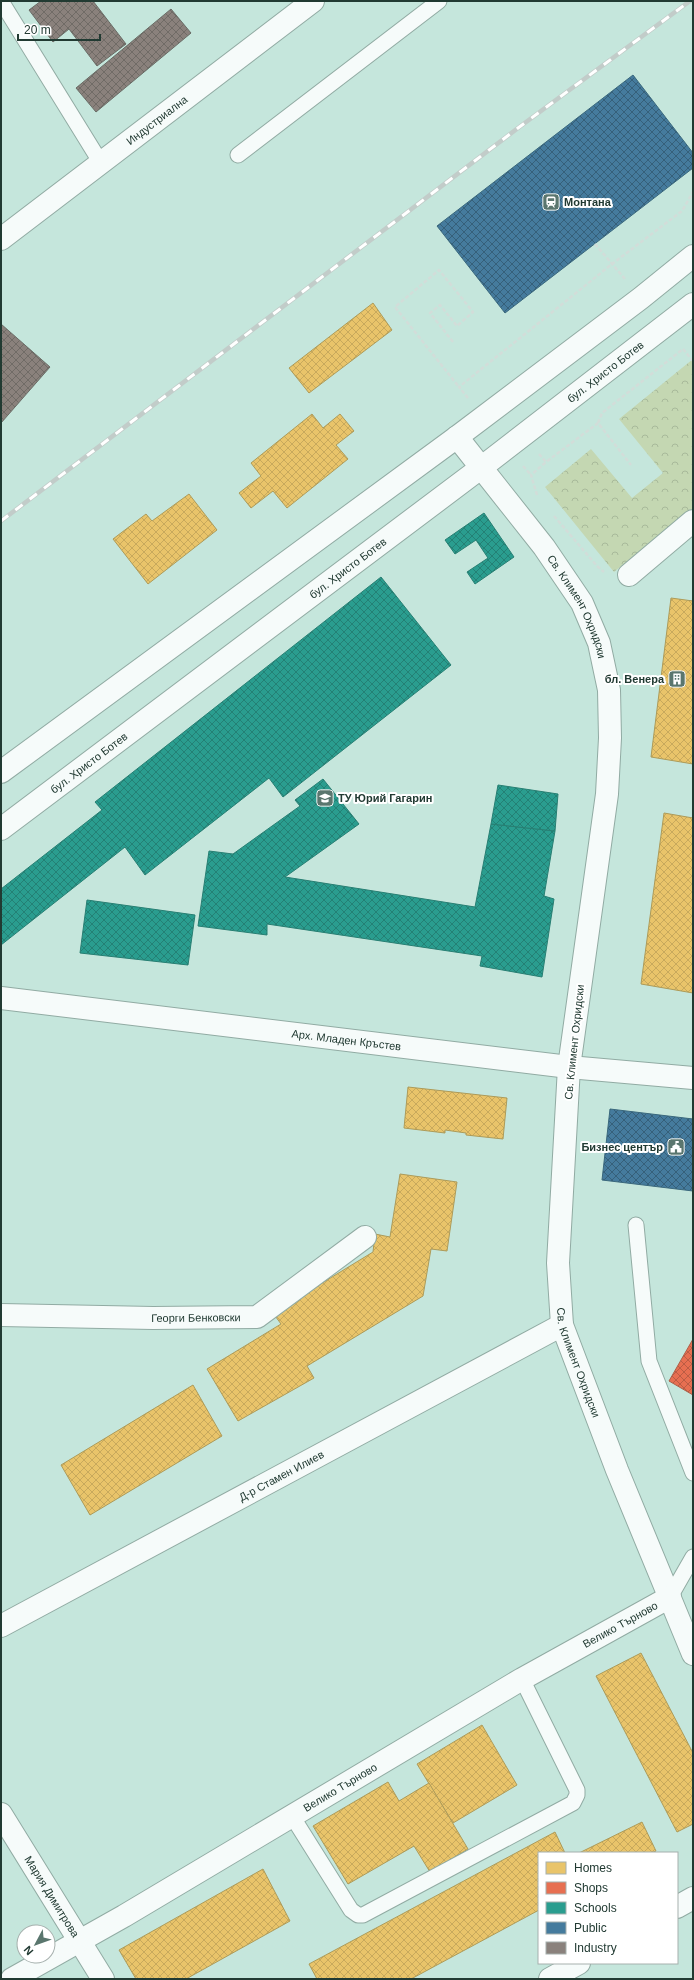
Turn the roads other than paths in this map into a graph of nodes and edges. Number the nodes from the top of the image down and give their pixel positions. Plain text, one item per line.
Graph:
1 (1, 1) edge
2 (313, 1) edge
3 (439, 1) edge
4 (238, 155) dead end
5 (101, 163) junction
6 (1, 239) edge
7 (693, 256) edge
8 (693, 304) edge
9 (457, 437) junction
10 (482, 467) junction
11 (693, 521) edge
12 (629, 575) road end
13 (1, 772) edge
14 (1, 829) edge
15 (1, 998) edge
16 (569, 1067) junction
17 (693, 1078) edge
18 (636, 1225) dead end
19 (365, 1237) dead end
20 (1, 1315) edge
21 (562, 1325) junction
22 (693, 1473) edge
23 (693, 1557) edge
24 (670, 1597) junction
25 (1, 1626) edge
26 (693, 1654) edge
27 (522, 1679) junction
28 (1, 1814) edge
29 (292, 1816) junction
30 (693, 1898) edge
31 (678, 1906) edge
32 (80, 1940) junction
33 (577, 1964) edge
34 (12, 1979) edge
35 (103, 1979) edge
36 (550, 1979) edge

1 - 5 lane
2 - 5 street, Индустриална
3 - 4 lane
5 - 6 street, Индустриална
7 - 9 street
8 - 10 street, бул. Христо Ботев
9 - 10 street, Св. Климент Охридски
9 - 13 street
10 - 14 street, бул. Христо Ботев
10 - 16 street, Св. Климент Охридски
11 - 12 street
15 - 16 street, Арх. Младен Кръстев
16 - 17 street, Арх. Младен Кръстев
16 - 21 street, Св. Климент Охридски
18 - 22 lane
19 - 20 street, Георги Бенковски
21 - 24 street, Св. Климент Охридски
21 - 25 street, Д-р Стамен Илиев
23 - 24 lane
24 - 26 street, Св. Климент Охридски
24 - 27 street, Велико Търново
27 - 29 street, Велико Търново
27 - 29 lane
28 - 32 street, Мария Димитрова
29 - 32 street, Велико Търново
30 - 31 street
32 - 34 street, Велико Търново
32 - 35 street, Мария Димитрова
33 - 36 street

